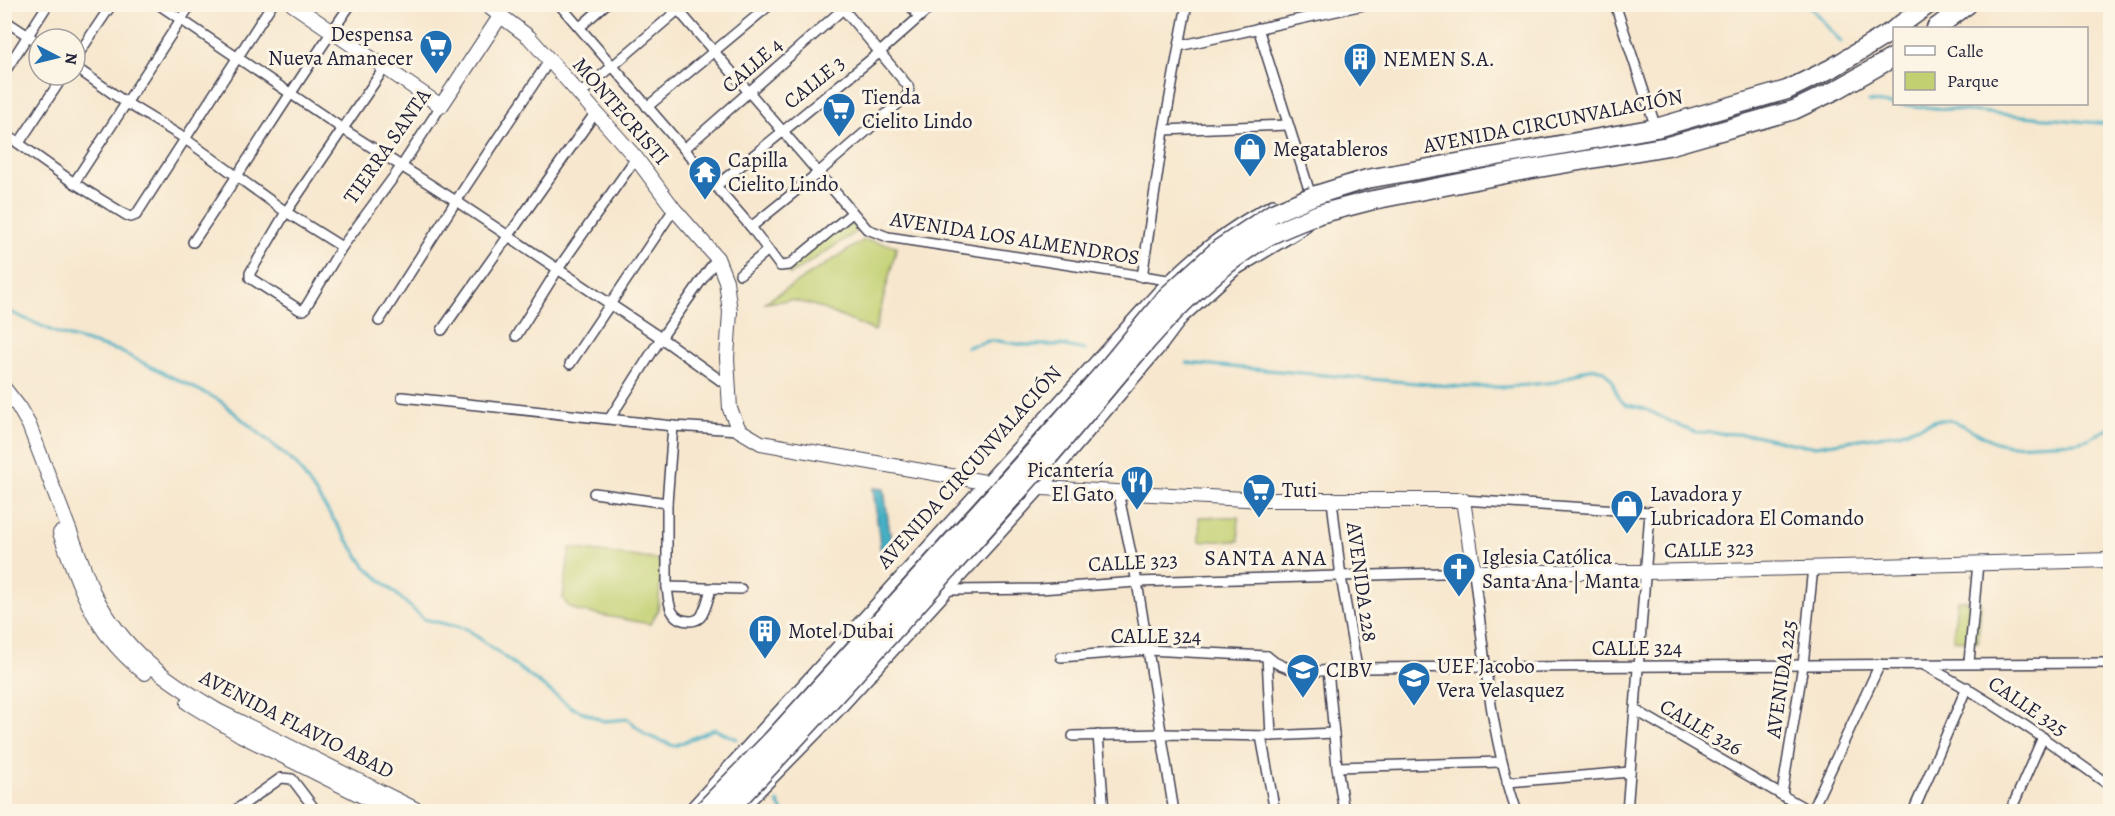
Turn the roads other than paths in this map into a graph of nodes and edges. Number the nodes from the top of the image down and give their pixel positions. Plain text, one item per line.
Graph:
1 (48, 4) edge
2 (158, 4) edge
3 (191, 4) edge
4 (272, 4) edge
5 (292, 4) edge
6 (351, 4) edge
7 (485, 4) edge
8 (559, 4) edge
9 (606, 4) edge
10 (771, 4) edge
11 (909, 4) edge
12 (934, 4) edge
13 (1187, 4) edge
14 (1368, 4) edge
15 (1614, 4) edge
16 (1929, 4) edge
17 (1968, 4) edge
18 (110, 5) edge
19 (679, 6) edge
20 (841, 7) edge
21 (503, 10) edge
22 (920, 17) junction
23 (4, 20) edge
24 (180, 20) junction
25 (33, 27) edge
26 (580, 27) junction
27 (1898, 27) edge
28 (1937, 27) edge
29 (1258, 28) junction
30 (1893, 30) edge
31 (332, 31) junction
32 (27, 36) joint
33 (87, 40) edge
34 (1179, 46) junction
35 (714, 52) junction
36 (880, 52) junction
37 (237, 58) junction
38 (1893, 58) edge
39 (549, 61) junction
40 (385, 67) junction
41 (612, 67) junction
42 (4, 73) edge
43 (87, 75) edge
44 (56, 87) edge
45 (290, 92) junction
46 (748, 92) junction
47 (580, 94) junction
48 (125, 102) junction
49 (441, 106) junction
50 (647, 107) junction
51 (596, 112) junction
52 (1288, 125) junction
53 (1656, 128) junction
54 (343, 129) junction
55 (1164, 130) junction
56 (782, 131) junction
57 (1630, 132) junction
58 (4, 133) edge
59 (184, 138) junction
60 (19, 143) junction
61 (684, 148) junction
62 (1635, 152) junction
63 (636, 158) junction
64 (401, 167) junction
65 (818, 173) junction
66 (238, 177) junction
67 (74, 183) junction
68 (716, 186) junction
69 (1313, 196) junction
70 (456, 201) junction
71 (674, 209) junction
72 (286, 212) junction
73 (852, 213) junction
74 (1319, 214) junction
75 (751, 228) junction
76 (509, 237) junction
77 (193, 242) dead end
78 (342, 247) junction
79 (768, 250) junction
80 (717, 258) junction
81 (558, 269) junction
82 (740, 274) dead end
83 (1142, 277) junction
84 (1168, 280) junction
85 (610, 305) junction
86 (379, 321) dead end
87 (442, 330) dead end
88 (516, 336) dead end
89 (661, 338) junction
90 (570, 364) dead end
91 (728, 385) junction
92 (4, 388) edge
93 (402, 397) dead end
94 (4, 399) edge
95 (610, 418) junction
96 (673, 426) junction
97 (739, 430) junction
98 (985, 482) junction
99 (1042, 488) junction
100 (1118, 492) junction
101 (594, 493) dead end
102 (1463, 500) junction
103 (1332, 501) junction
104 (667, 503) junction
105 (2110, 560) edge
106 (1978, 563) junction
107 (1813, 567) junction
108 (1474, 572) junction
109 (1646, 572) junction
110 (1341, 577) junction
111 (1137, 582) junction
112 (667, 587) junction
113 (711, 588) junction
114 (741, 589) dead end
115 (950, 590) junction
116 (1148, 651) junction
117 (1061, 657) dead end
118 (1267, 657) junction
119 (1969, 662) junction
120 (2110, 663) edge
121 (1880, 664) junction
122 (1921, 664) junction
123 (1803, 665) junction
124 (1638, 666) junction
125 (1486, 667) junction
126 (1357, 668) junction
127 (1328, 670) junction
128 (1966, 687) junction
129 (1635, 710) junction
130 (1334, 733) junction
131 (1162, 734) junction
132 (1098, 735) junction
133 (1073, 736) dead end
134 (1266, 736) junction
135 (2043, 737) junction
136 (1501, 762) junction
137 (1337, 766) junction
138 (1630, 772) junction
139 (1507, 782) junction
140 (2110, 786) edge
141 (1782, 794) junction
142 (382, 804) edge
143 (416, 810) edge
144 (316, 811) edge
145 (233, 812) edge
146 (394, 812) edge
147 (687, 812) edge
148 (702, 812) edge
149 (726, 812) edge
150 (740, 812) edge
151 (1104, 812) edge
152 (1174, 812) edge
153 (1275, 812) edge
154 (1344, 812) edge
155 (1517, 812) edge
156 (1627, 812) edge
157 (1811, 812) edge
158 (1913, 812) edge
159 (2010, 812) edge

1 - 25 street
2 - 24 street
3 - 24 street
4 - 37 street
5 - 31 street
6 - 31 street
7 - 21 street, MONTECRISTI
8 - 26 street
9 - 26 street
10 - 35 street
11 - 22 street
12 - 22 street, CALLE 3
13 - 34 street
14 - 29 street
15 - 53 street
16 - 27 highway, AVENIDA CIRCUNVALACIÓN
17 - 28 highway
18 - 33 street
19 - 35 street, AVENIDA LOS ALMENDROS
19 - 41 street
20 - 36 street
20 - 46 street, CALLE 4
21 - 39 street, MONTECRISTI
21 - 49 street, TIERRA SANTA
22 - 36 street, CALLE 3
23 - 32 street
24 - 37 street
24 - 48 street
26 - 41 street
29 - 34 street
29 - 52 street
30 - 53 highway, AVENIDA CIRCUNVALACIÓN
31 - 40 street
31 - 45 street
32 - 42 street
34 - 55 street
35 - 46 street, AVENIDA LOS ALMENDROS
35 - 50 street
36 - 56 street, CALLE 3
36 - 65 street
37 - 45 street
37 - 59 street
38 - 62 highway, AVENIDA CIRCUNVALACIÓN
39 - 47 street, MONTECRISTI
39 - 70 street
40 - 49 street
40 - 54 street
41 - 47 street
41 - 50 street
43 - 48 street
44 - 60 street
45 - 54 street
45 - 66 street
46 - 56 street, AVENIDA LOS ALMENDROS
46 - 61 street, CALLE 4
47 - 51 street, MONTECRISTI
48 - 59 street
48 - 67 street
49 - 64 street, TIERRA SANTA
50 - 61 street
51 - 63 street, MONTECRISTI
51 - 76 street
52 - 55 street
52 - 69 street
53 - 57 highway, AVENIDA CIRCUNVALACIÓN
54 - 64 street
54 - 72 street
55 - 83 street
56 - 65 street, AVENIDA LOS ALMENDROS
56 - 68 street, CALLE 3
57 - 62 highway
57 - 69 highway, AVENIDA CIRCUNVALACIÓN
58 - 60 street
59 - 66 street
59 - 67 street
60 - 67 street
61 - 68 street
62 - 74 highway, AVENIDA CIRCUNVALACIÓN
63 - 71 street, MONTECRISTI
63 - 81 street
64 - 70 street
64 - 78 street, TIERRA SANTA
65 - 73 street, AVENIDA LOS ALMENDROS
65 - 75 street
66 - 72 street
66 - 77 street
68 - 75 street
69 - 84 street, AVENIDA CIRCUNVALACIÓN
69 - 148 highway, AVENIDA CIRCUNVALACIÓN, bridge
70 - 76 street
70 - 86 street
71 - 80 street, MONTECRISTI
71 - 85 street
72 - 78 street
72 - 78 street, TIERRA SANTA
73 - 79 street
73 - 83 street, AVENIDA LOS ALMENDROS
74 - 99 street, AVENIDA CIRCUNVALACIÓN
74 - 149 highway, AVENIDA CIRCUNVALACIÓN, bridge
75 - 79 street
76 - 81 street
76 - 87 street
79 - 82 street
80 - 89 street
80 - 91 street, MONTECRISTI
81 - 85 street
81 - 88 street
83 - 84 street, AVENIDA LOS ALMENDROS
84 - 98 street, AVENIDA CIRCUNVALACIÓN
85 - 89 street
85 - 90 street
89 - 91 street
89 - 95 street
91 - 97 street, MONTECRISTI
92 - 142 street, AVENIDA FLAVIO ABAD
93 - 95 street
94 - 142 street, AVENIDA FLAVIO ABAD
95 - 96 street
96 - 97 street
96 - 104 street
97 - 98 street
98 - 99 street
98 - 147 street, AVENIDA CIRCUNVALACIÓN
99 - 100 street
99 - 115 street, AVENIDA CIRCUNVALACIÓN
100 - 103 street
100 - 111 street
101 - 104 street
102 - 103 street
102 - 108 street
102 - 109 street
103 - 110 street, AVENIDA 228
104 - 112 street
105 - 106 street, CALLE 323
106 - 107 street, CALLE 323
106 - 119 street
107 - 109 street, CALLE 323
107 - 123 street, AVENIDA 225
108 - 109 street, CALLE 323
108 - 110 street, CALLE 323
108 - 125 street
109 - 124 street
110 - 111 street, CALLE 323
110 - 126 street, AVENIDA 228
111 - 115 street, CALLE 323
111 - 116 street
112 - 113 street
112 - 113 street
113 - 114 street
115 - 150 street, AVENIDA CIRCUNVALACIÓN
116 - 117 street, CALLE 324
116 - 118 street, CALLE 324
116 - 131 street
118 - 127 street, CALLE 324
118 - 134 street
119 - 120 street, CALLE 324
119 - 122 street, CALLE 324
121 - 122 street, CALLE 324
121 - 123 street, CALLE 324
121 - 157 street
122 - 128 street, CALLE 325
123 - 124 street, CALLE 324
123 - 141 street, AVENIDA 225
124 - 125 street, CALLE 324
124 - 129 street
125 - 126 street, CALLE 324
125 - 136 street
126 - 127 street, CALLE 324
127 - 130 street
128 - 135 street, CALLE 325
128 - 158 street
129 - 138 street
129 - 141 street, CALLE 326
130 - 134 street
130 - 137 street
131 - 132 street
131 - 134 street
131 - 152 street
132 - 133 street
132 - 151 street
134 - 153 street
135 - 140 street, CALLE 325
135 - 159 street
136 - 137 street
136 - 139 street
137 - 154 street
138 - 139 street
138 - 156 street
139 - 155 street
141 - 157 street, CALLE 326
142 - 143 street, AVENIDA FLAVIO ABAD
142 - 146 street, AVENIDA FLAVIO ABAD
144 - 145 street

